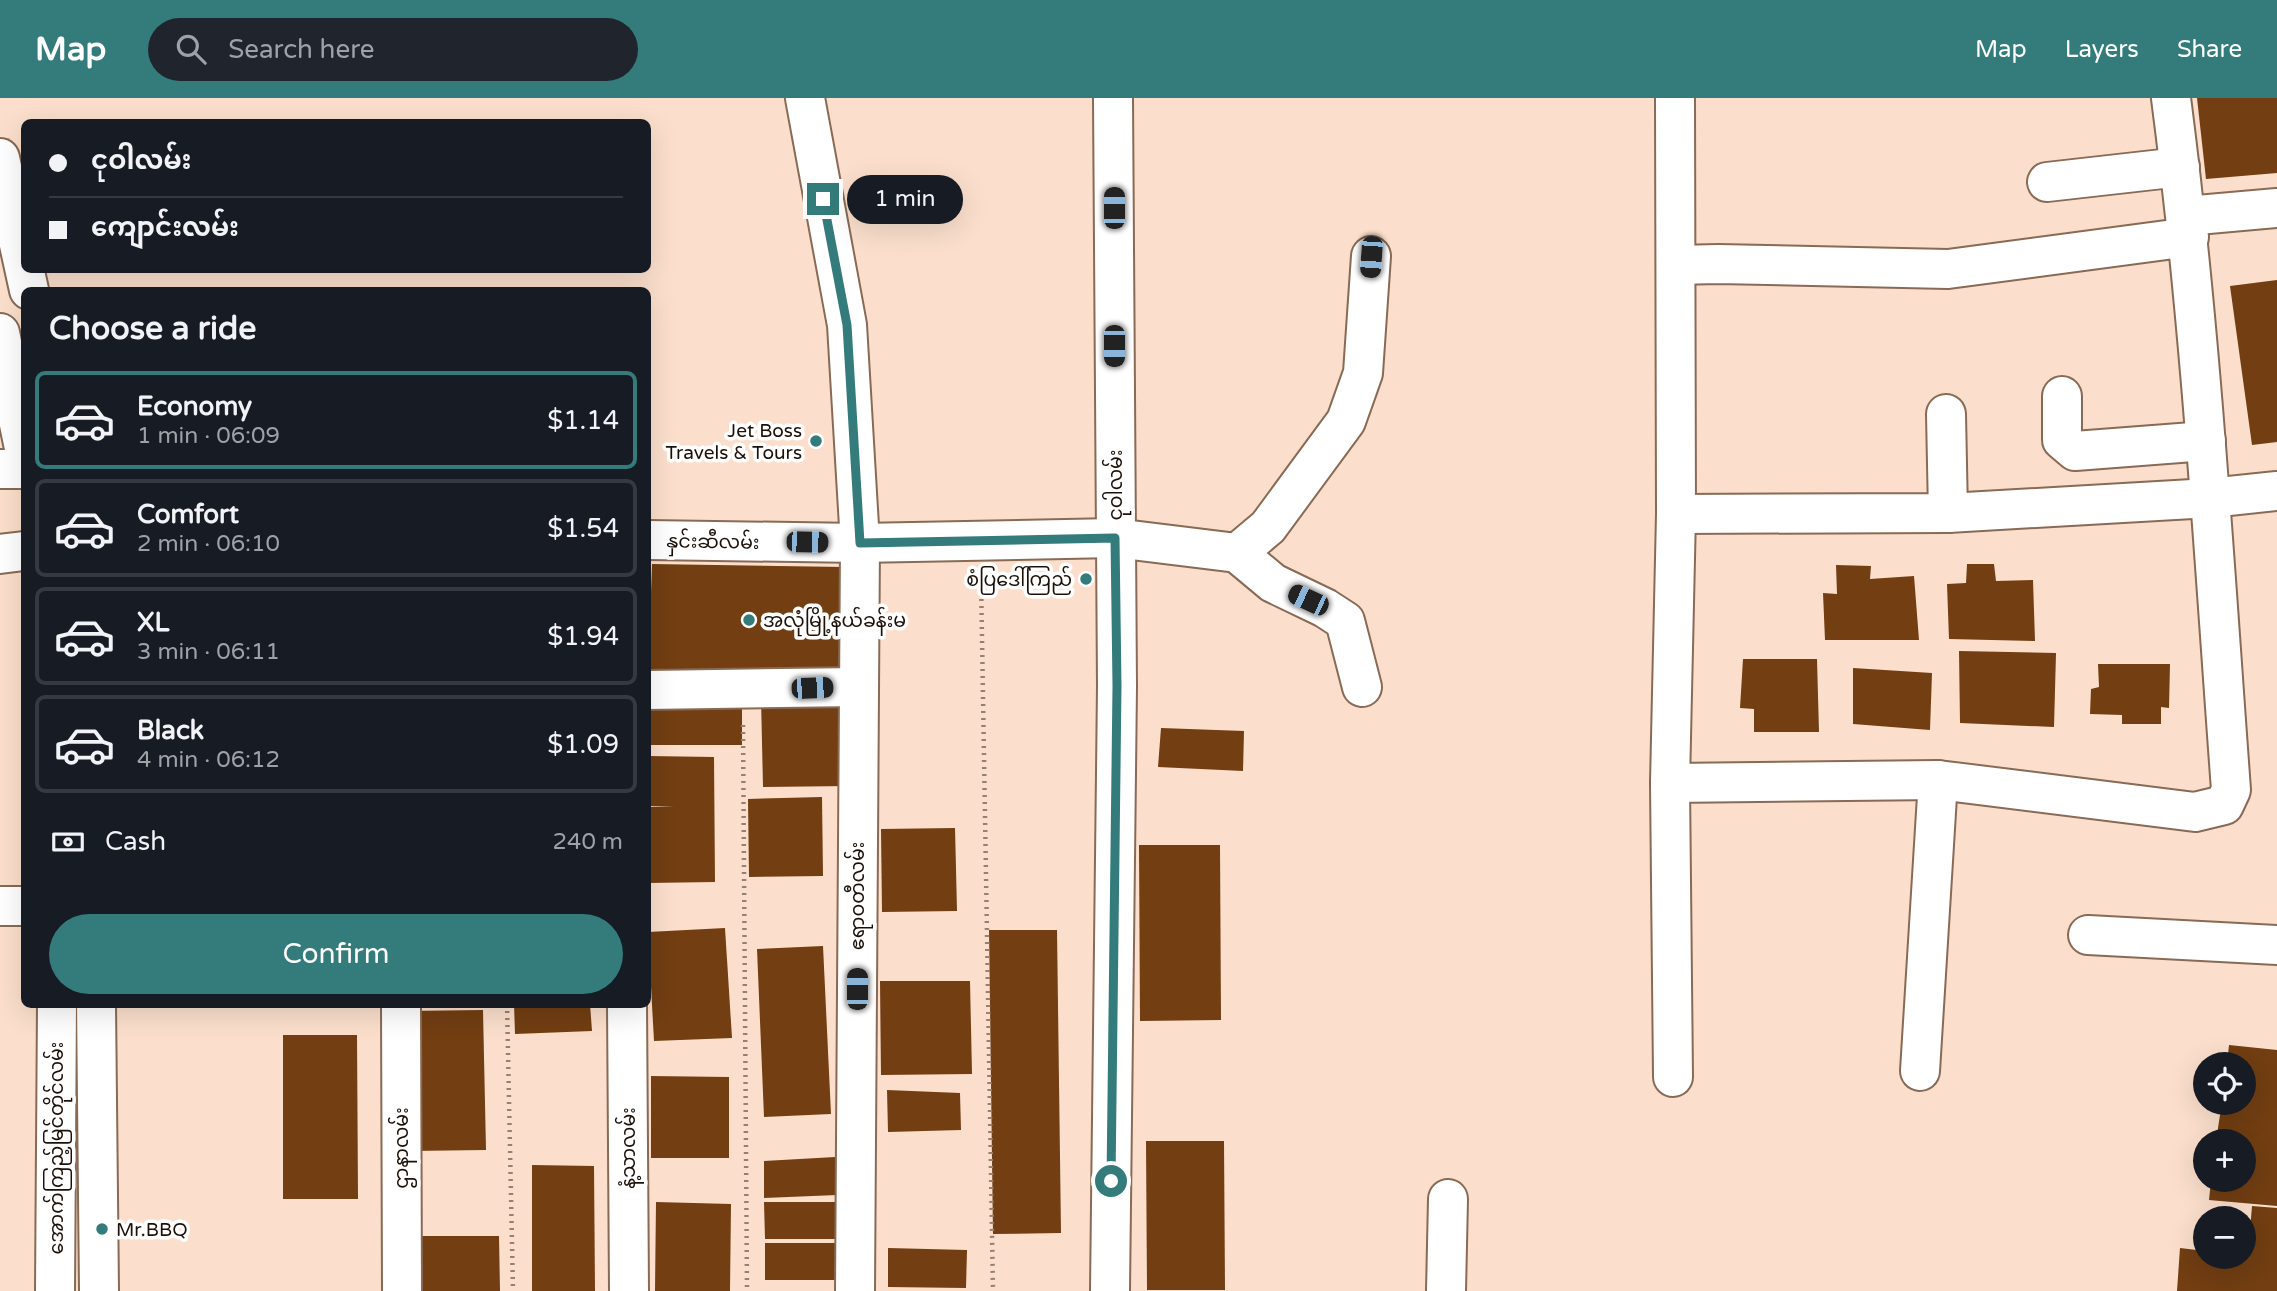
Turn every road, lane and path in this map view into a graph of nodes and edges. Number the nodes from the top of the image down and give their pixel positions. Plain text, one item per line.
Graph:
1 (804, 98) edge
2 (1113, 98) edge
3 (1675, 98) edge
4 (2171, 98) edge
5 (0, 158) edge
6 (2180, 167) junction
7 (2048, 182) dead end
8 (2277, 208) edge
9 (2187, 227) junction
10 (21, 254) edge
11 (1371, 257) dead end
12 (1676, 265) junction
13 (0, 333) edge
14 (2062, 396) dead end
15 (1945, 414) dead end
16 (21, 434) edge
17 (2206, 441) junction
18 (0, 469) edge
19 (21, 469) edge
20 (2277, 491) edge
21 (2210, 498) junction
22 (1948, 513) junction
23 (1676, 514) junction
24 (1115, 538) junction
25 (651, 540) edge
26 (980, 541) junction
27 (860, 543) junction
28 (21, 551) edge
29 (1237, 553) junction
30 (0, 554) edge
31 (858, 687) junction
32 (1362, 687) dead end
33 (651, 690) edge
34 (743, 690) junction
35 (1938, 780) junction
36 (1670, 783) junction
37 (0, 906) edge
38 (21, 906) edge
39 (2088, 935) dead end
40 (2277, 945) edge
41 (57, 1008) edge
42 (96, 1008) edge
43 (401, 1008) edge
44 (507, 1008) edge
45 (627, 1008) edge
46 (1920, 1071) dead end
47 (1673, 1077) dead end
48 (1448, 1199) dead end
49 (55, 1291) edge
50 (99, 1291) edge
51 (402, 1291) edge
52 (513, 1291) edge
53 (629, 1291) edge
54 (747, 1291) edge
55 (855, 1291) edge
56 (993, 1291) edge
57 (1110, 1291) edge
58 (1446, 1291) edge

1 - 27 street, ဧရာဝတီလမ်း
2 - 24 street, ငုဝါလမ်း
3 - 12 street
4 - 6 street
5 - 10 street
6 - 7 street
6 - 9 street
8 - 9 street
9 - 12 street
9 - 17 street
11 - 29 street
12 - 23 street
13 - 16 street
14 - 17 street
15 - 22 street
17 - 21 street
18 - 19 street
20 - 21 street
21 - 22 street
21 - 35 street
22 - 23 street
23 - 36 street
24 - 26 street, နှင်းဆီလမ်း
24 - 29 street, နှင်းဆီလမ်း
24 - 57 street, ငုဝါလမ်း
25 - 27 street, နှင်းဆီလမ်း
26 - 27 street, နှင်းဆီလမ်း
26 - 56 path
27 - 31 street, ဧရာဝတီလမ်း
28 - 30 street
29 - 32 street
31 - 34 street
31 - 55 street, ဧရာဝတီလမ်း
33 - 34 street
34 - 54 path
35 - 36 street
35 - 46 street
36 - 47 street
37 - 38 street
39 - 40 street
41 - 49 street, အောက်ကြည့်မြင်တိုင်လမ်း
42 - 50 street
43 - 51 street, ဌာနာလမ်း
44 - 52 path
45 - 53 street, နံ့သာလမ်း
48 - 58 street

